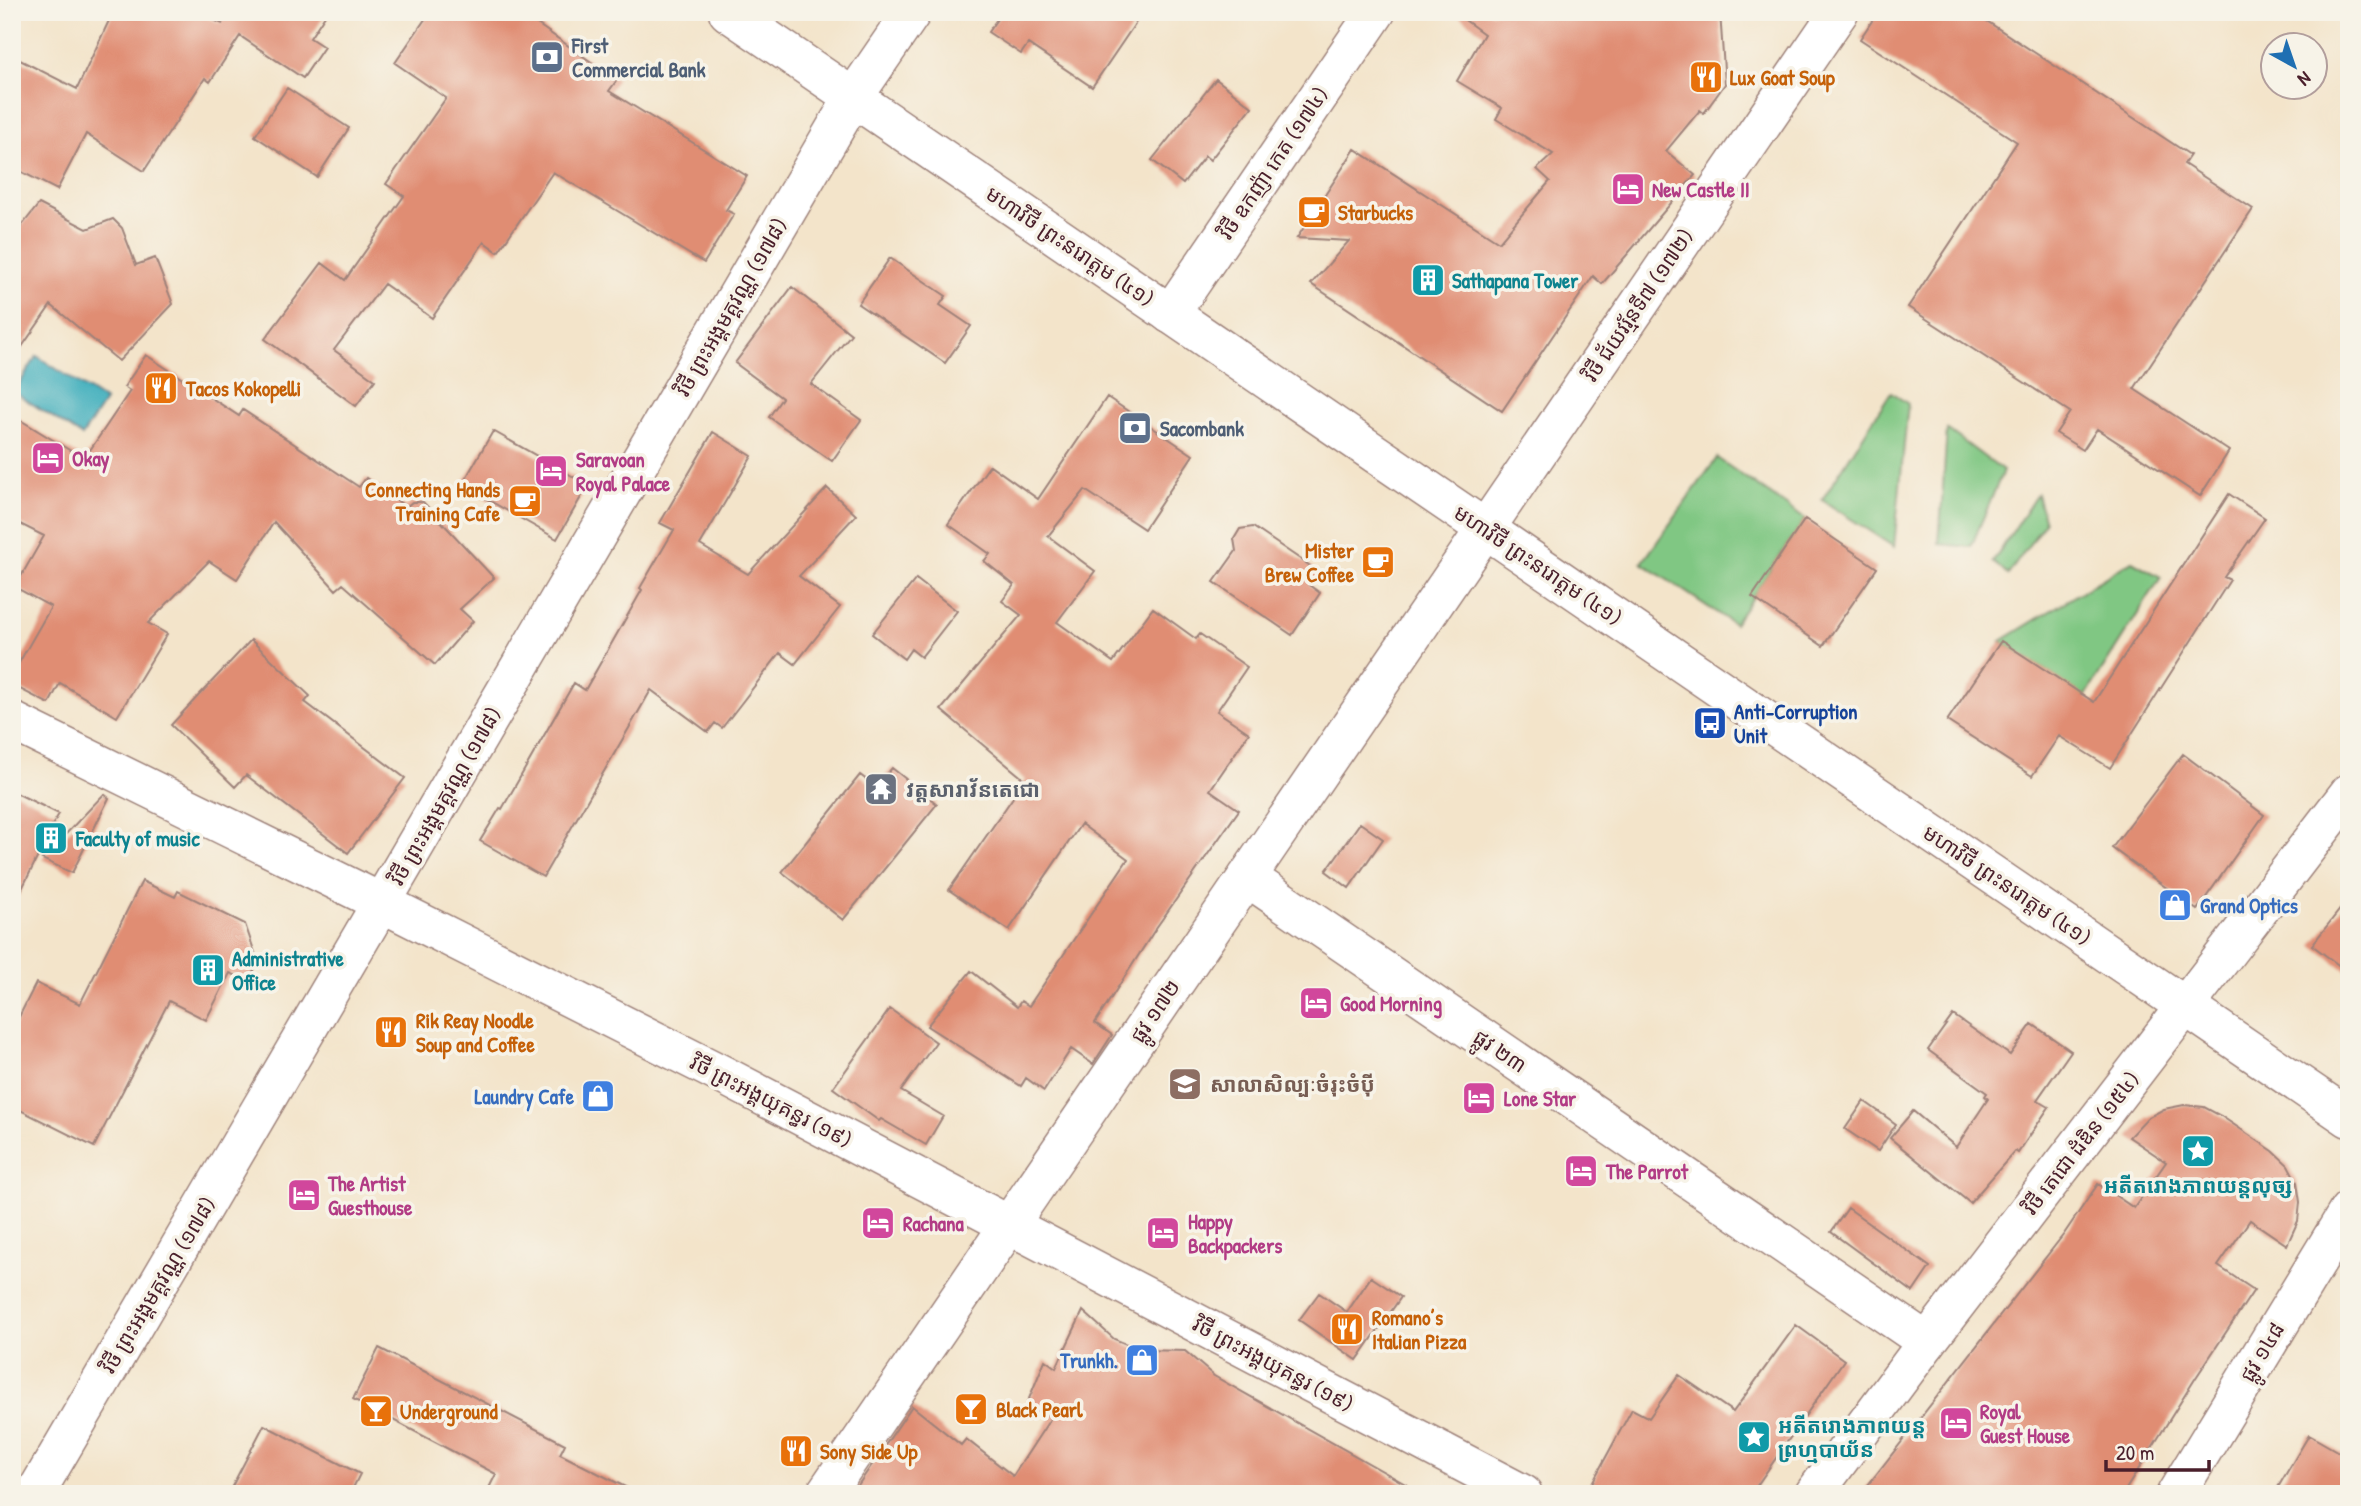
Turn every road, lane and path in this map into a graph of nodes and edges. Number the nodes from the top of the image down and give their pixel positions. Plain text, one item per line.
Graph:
1 (728, 12) edge
2 (912, 12) edge
3 (1376, 12) edge
4 (1839, 12) edge
5 (853, 98) junction
6 (1170, 314) junction
7 (1485, 529) junction
8 (12, 721) edge
9 (2349, 793) edge
10 (1247, 877) junction
11 (383, 903) junction
12 (2186, 1007) junction
13 (2349, 1118) edge
14 (2349, 1210) edge
15 (1009, 1225) junction
16 (1927, 1342) junction
17 (35, 1494) edge
18 (825, 1494) edge
19 (1523, 1494) edge
20 (1814, 1494) edge
21 (2176, 1494) edge

1 - 5 street, មហាវិថី ព្រះនរោត្តម (៤១)
2 - 5 street, វិថី ព្រះអង្គមគ្គវណ្ណ (១៧៨)
3 - 6 street, វិថី ឧកញ៉ា កេត (១៧៤)
4 - 7 street, វិថី ជ័យវរ្ម័នទី៧ (១៧២)
5 - 6 street, មហាវិថី ព្រះនរោត្តម (៤១)
5 - 11 street, វិថី ព្រះអង្គមគ្គវណ្ណ (១៧៨)
6 - 7 street, មហាវិថី ព្រះនរោត្តម (៤១)
7 - 10 street, ផ្លូវ ១៧២
7 - 12 street, មហាវិថី ព្រះនរោត្តម (៤១)
8 - 11 street, វិថី ព្រះអង្គយុគន្ធរ (១៩)
9 - 12 street, វិថី តេជោ ដំឌិន (១៥៤)
10 - 15 street, ផ្លូវ ១៧២
10 - 16 street, ផ្លូវ ២៣
11 - 15 street, វិថី ព្រះអង្គយុគន្ធរ (១៩)
11 - 17 street, វិថី ព្រះអង្គមគ្គវណ្ណ (១៧៨)
12 - 13 street, មហាវិថី ព្រះនរោត្តម (៤១)
12 - 16 street, វិថី តេជោ ដំឌិន (១៥៤)
14 - 21 street, ផ្លូវ ១៤៨
15 - 18 street, ផ្លូវ ១៧២
15 - 19 street, វិថី ព្រះអង្គយុគន្ធរ (១៩)
16 - 20 street, វិថី តេជោ ដំឌិន (១៥៤)

